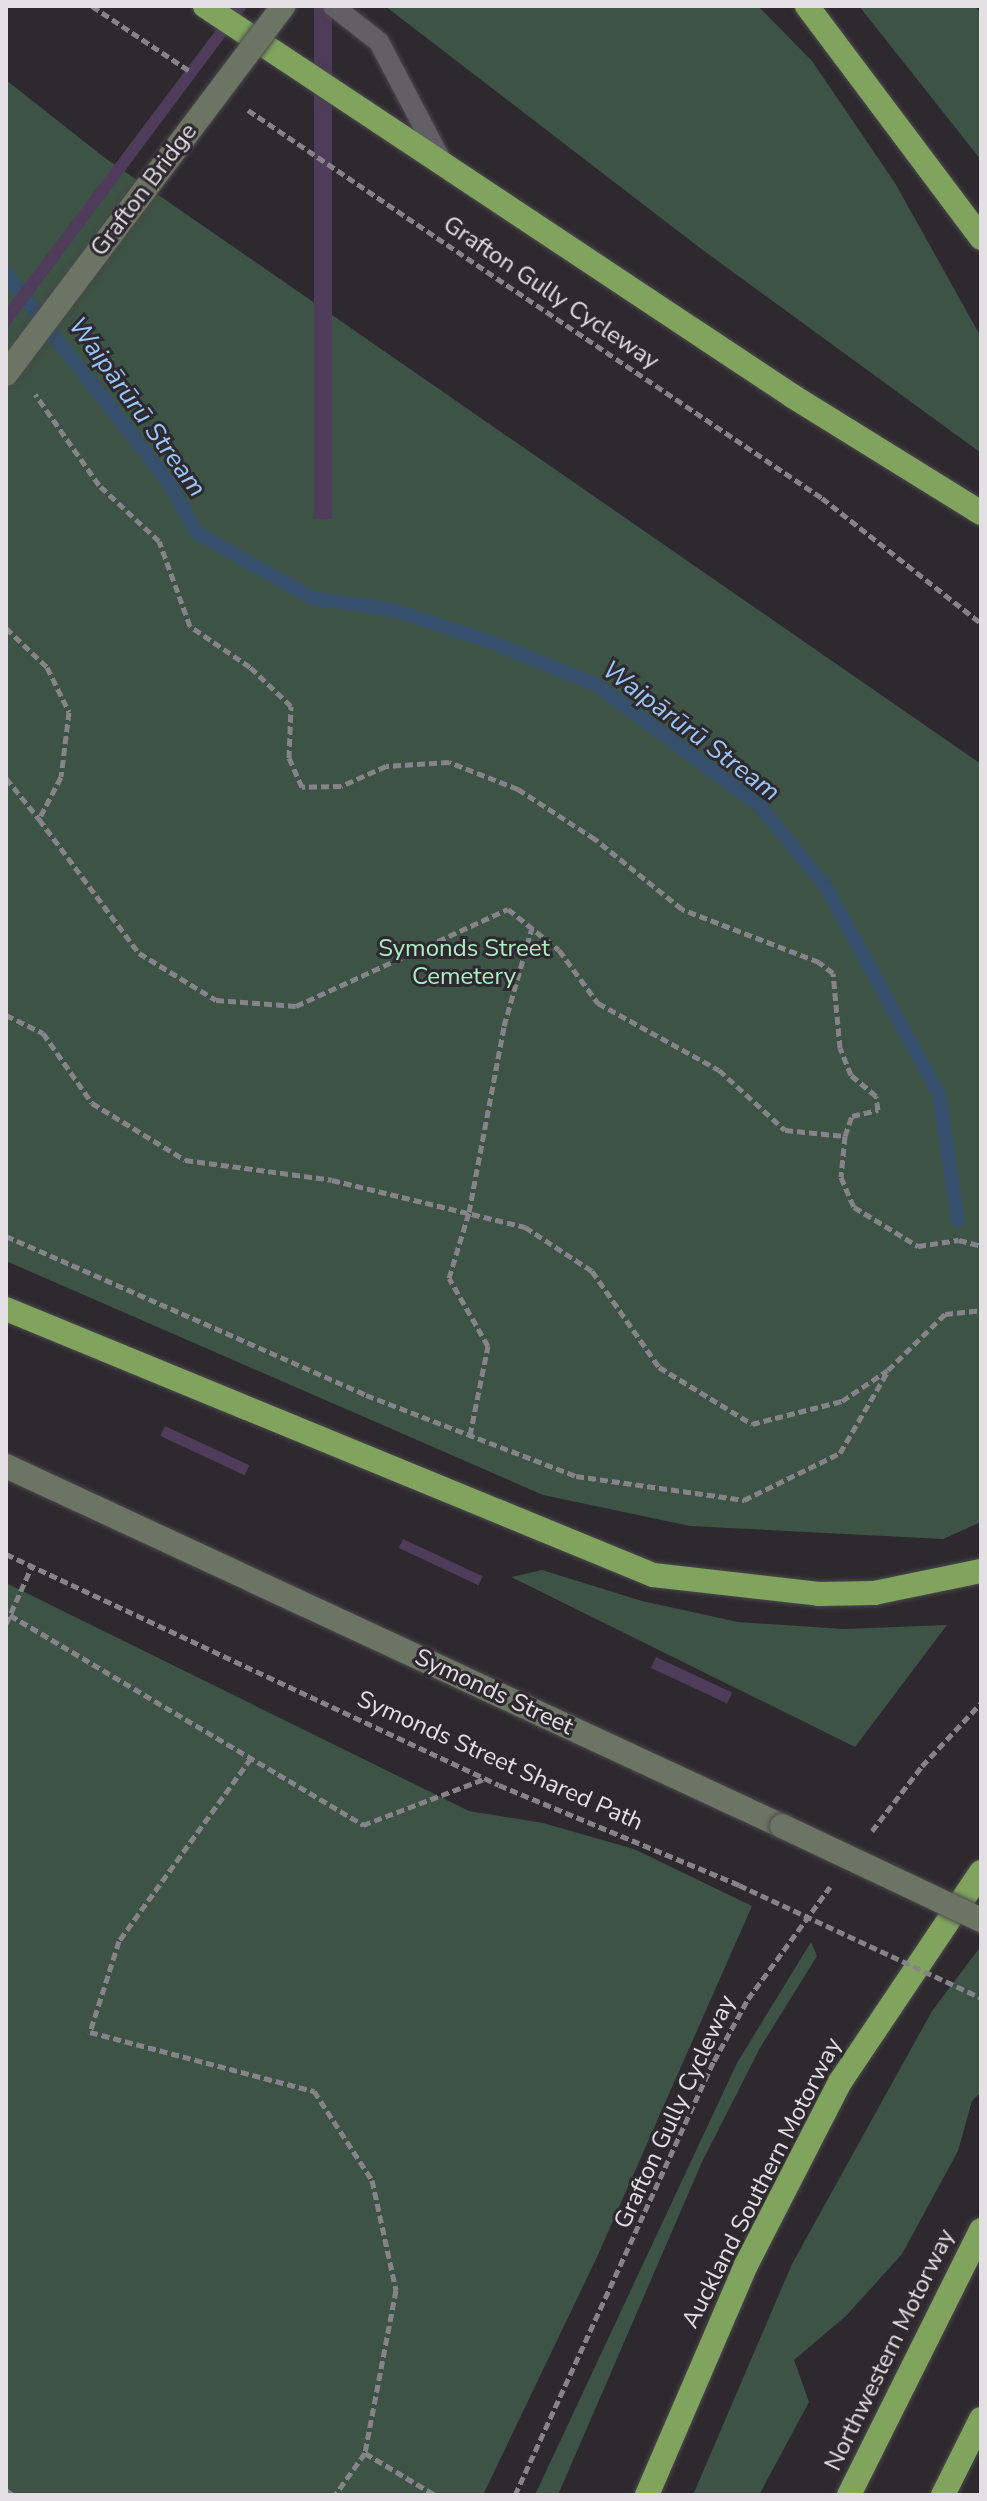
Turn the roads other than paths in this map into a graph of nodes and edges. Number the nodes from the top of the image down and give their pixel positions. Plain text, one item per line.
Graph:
1 (205, 6) edge
2 (283, 6) edge
3 (333, 6) edge
4 (807, 6) edge
5 (445, 167) junction
6 (981, 238) edge
7 (6, 374) edge
8 (981, 513) edge
9 (6, 1309) edge
10 (6, 1466) edge
11 (981, 1571) edge
12 (981, 1872) edge
13 (981, 1920) edge
14 (981, 2230) edge
15 (981, 2419) edge
16 (647, 2495) edge
17 (849, 2495) edge
18 (943, 2495) edge

1 - 5 highway
2 - 7 main road, Grafton Bridge, bridge
3 - 5 lane
4 - 6 highway
5 - 8 highway
9 - 11 highway
10 - 13 main road, Symonds Street, bridge
12 - 16 highway, Auckland Southern Motorway
14 - 17 highway, Northwestern Motorway
15 - 18 highway

